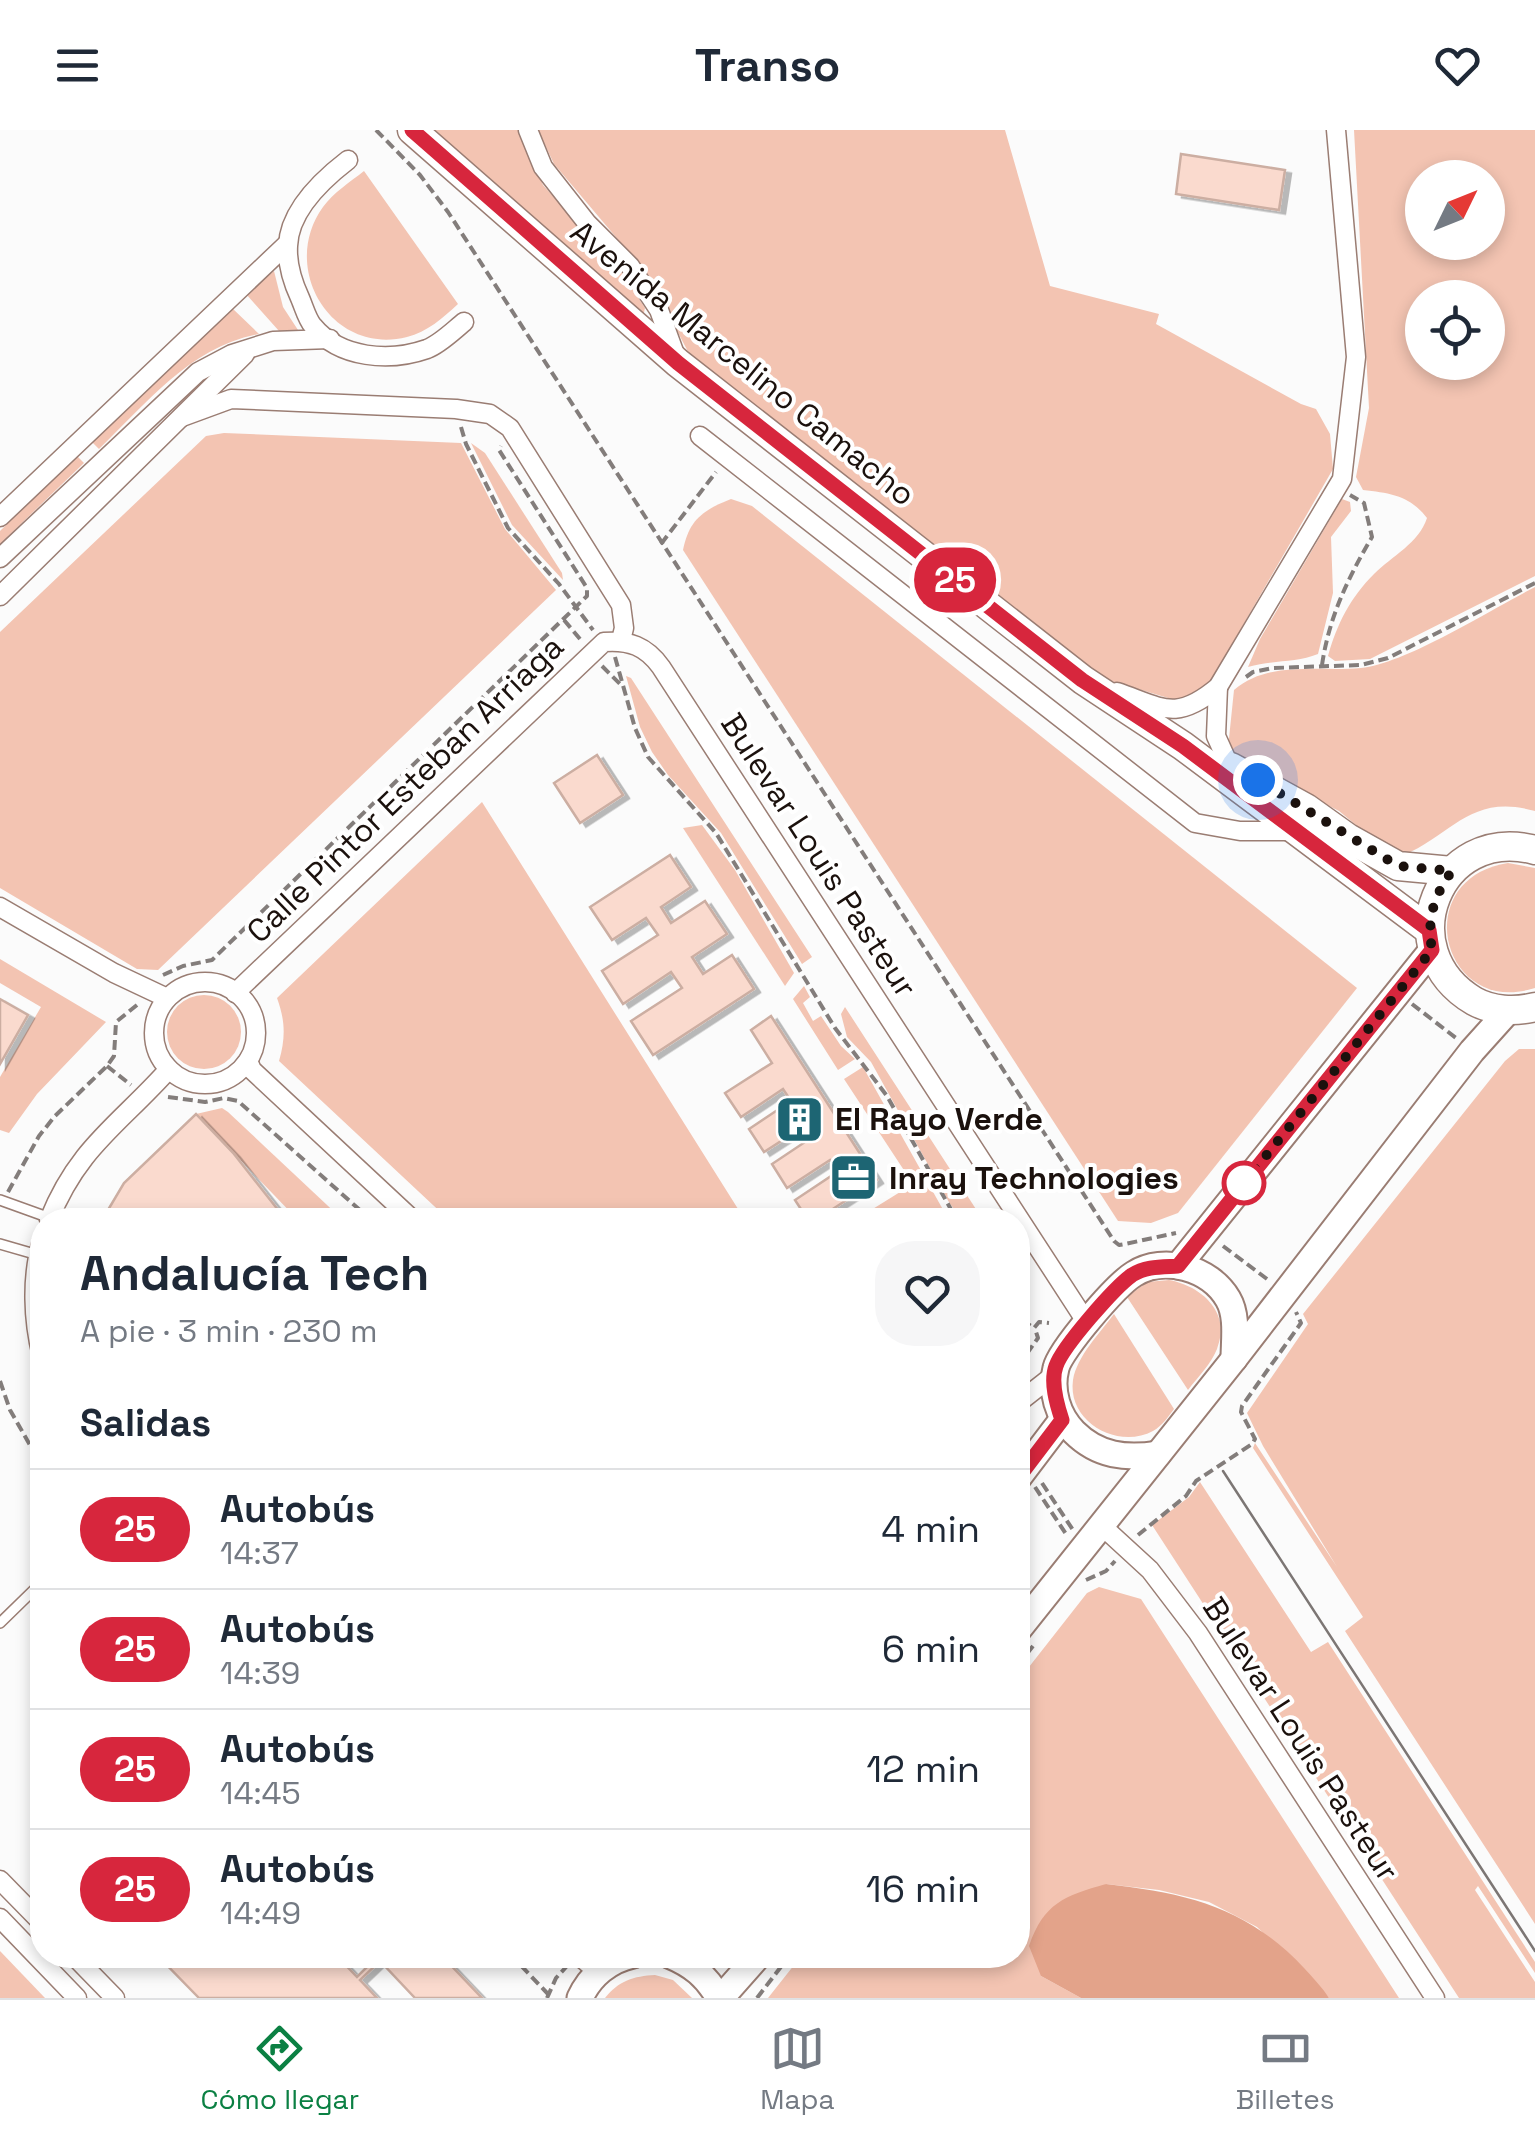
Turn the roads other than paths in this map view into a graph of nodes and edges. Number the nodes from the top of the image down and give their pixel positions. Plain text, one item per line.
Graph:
1 (412, 130) edge
2 (528, 130) edge
3 (1336, 130) edge
4 (348, 160) dead end
5 (287, 244) junction
6 (464, 322) dead end
7 (330, 340) junction
8 (251, 348) junction
9 (678, 363) junction
10 (182, 417) junction
11 (700, 436) dead end
12 (0, 517) edge
13 (0, 558) edge
14 (0, 596) edge
15 (618, 648) junction
16 (1082, 680) junction
17 (1218, 687) junction
18 (1183, 746) junction
19 (1230, 767) junction
20 (1294, 831) junction
21 (1535, 850) edge
22 (1452, 871) junction
23 (0, 907) edge
24 (1431, 940) junction
25 (235, 993) junction
26 (168, 998) junction
27 (1522, 1009) edge
28 (248, 1061) junction
29 (169, 1069) junction
30 (2, 1201) edge
31 (55, 1208) edge
32 (399, 1208) edge
33 (1012, 1208) edge
34 (30, 1212) edge
35 (1030, 1235) edge
36 (0, 1244) edge
37 (30, 1247) edge
38 (1178, 1266) junction
39 (1087, 1323) junction
40 (1234, 1359) junction
41 (1056, 1374) junction
42 (1030, 1394) edge
43 (1062, 1420) junction
44 (1158, 1454) junction
45 (1030, 1467) edge
46 (1101, 1525) junction
47 (30, 1594) edge
48 (1030, 1616) edge
49 (0, 1623) edge
50 (0, 1880) edge
51 (30, 1911) edge
52 (0, 1918) edge
53 (30, 1949) edge
54 (48, 1968) edge
55 (86, 1968) edge
56 (593, 1968) edge
57 (604, 1968) edge
58 (695, 1968) edge
59 (747, 1968) edge
60 (598, 1972) junction
61 (77, 1998) edge
62 (115, 1998) edge
63 (580, 1998) edge
64 (720, 1998) edge
65 (1435, 1998) edge

1 - 9 main road, Avenida Marcelino Camacho
2 - 9 street
3 - 17 street
4 - 5 street
5 - 7 street
5 - 12 street
6 - 7 street
7 - 8 street
8 - 10 street
8 - 13 street
9 - 16 main road, Avenida Marcelino Camacho
10 - 14 street
10 - 15 street
11 - 20 street
15 - 25 street, Calle Pintor Esteban Arriaga
15 - 33 street, Bulevar Louis Pasteur
16 - 17 street
16 - 18 main road, Avenida Marcelino Camacho
17 - 19 street
18 - 19 main road, Avenida Marcelino Camacho
18 - 20 main road, Avenida Marcelino Camacho
19 - 22 main road, Avenida Marcelino Camacho
20 - 24 main road, Avenida Marcelino Camacho
21 - 22 main road
22 - 24 main road
23 - 26 street
24 - 27 main road
24 - 38 street
25 - 26 street
25 - 28 street
26 - 29 street
27 - 40 street
28 - 29 street
28 - 32 street
29 - 31 street
30 - 34 lane
35 - 39 street, Bulevar Louis Pasteur
36 - 37 lane
38 - 39 street
38 - 40 street
39 - 41 street
40 - 44 street
41 - 42 street
41 - 43 street
43 - 44 street
43 - 45 street
44 - 46 street
46 - 48 street
46 - 65 street, Bulevar Louis Pasteur
47 - 49 lane
50 - 51 street
52 - 53 street
54 - 61 street
55 - 62 street
56 - 60 street
57 - 60 street
58 - 64 street
59 - 64 street
60 - 63 street

